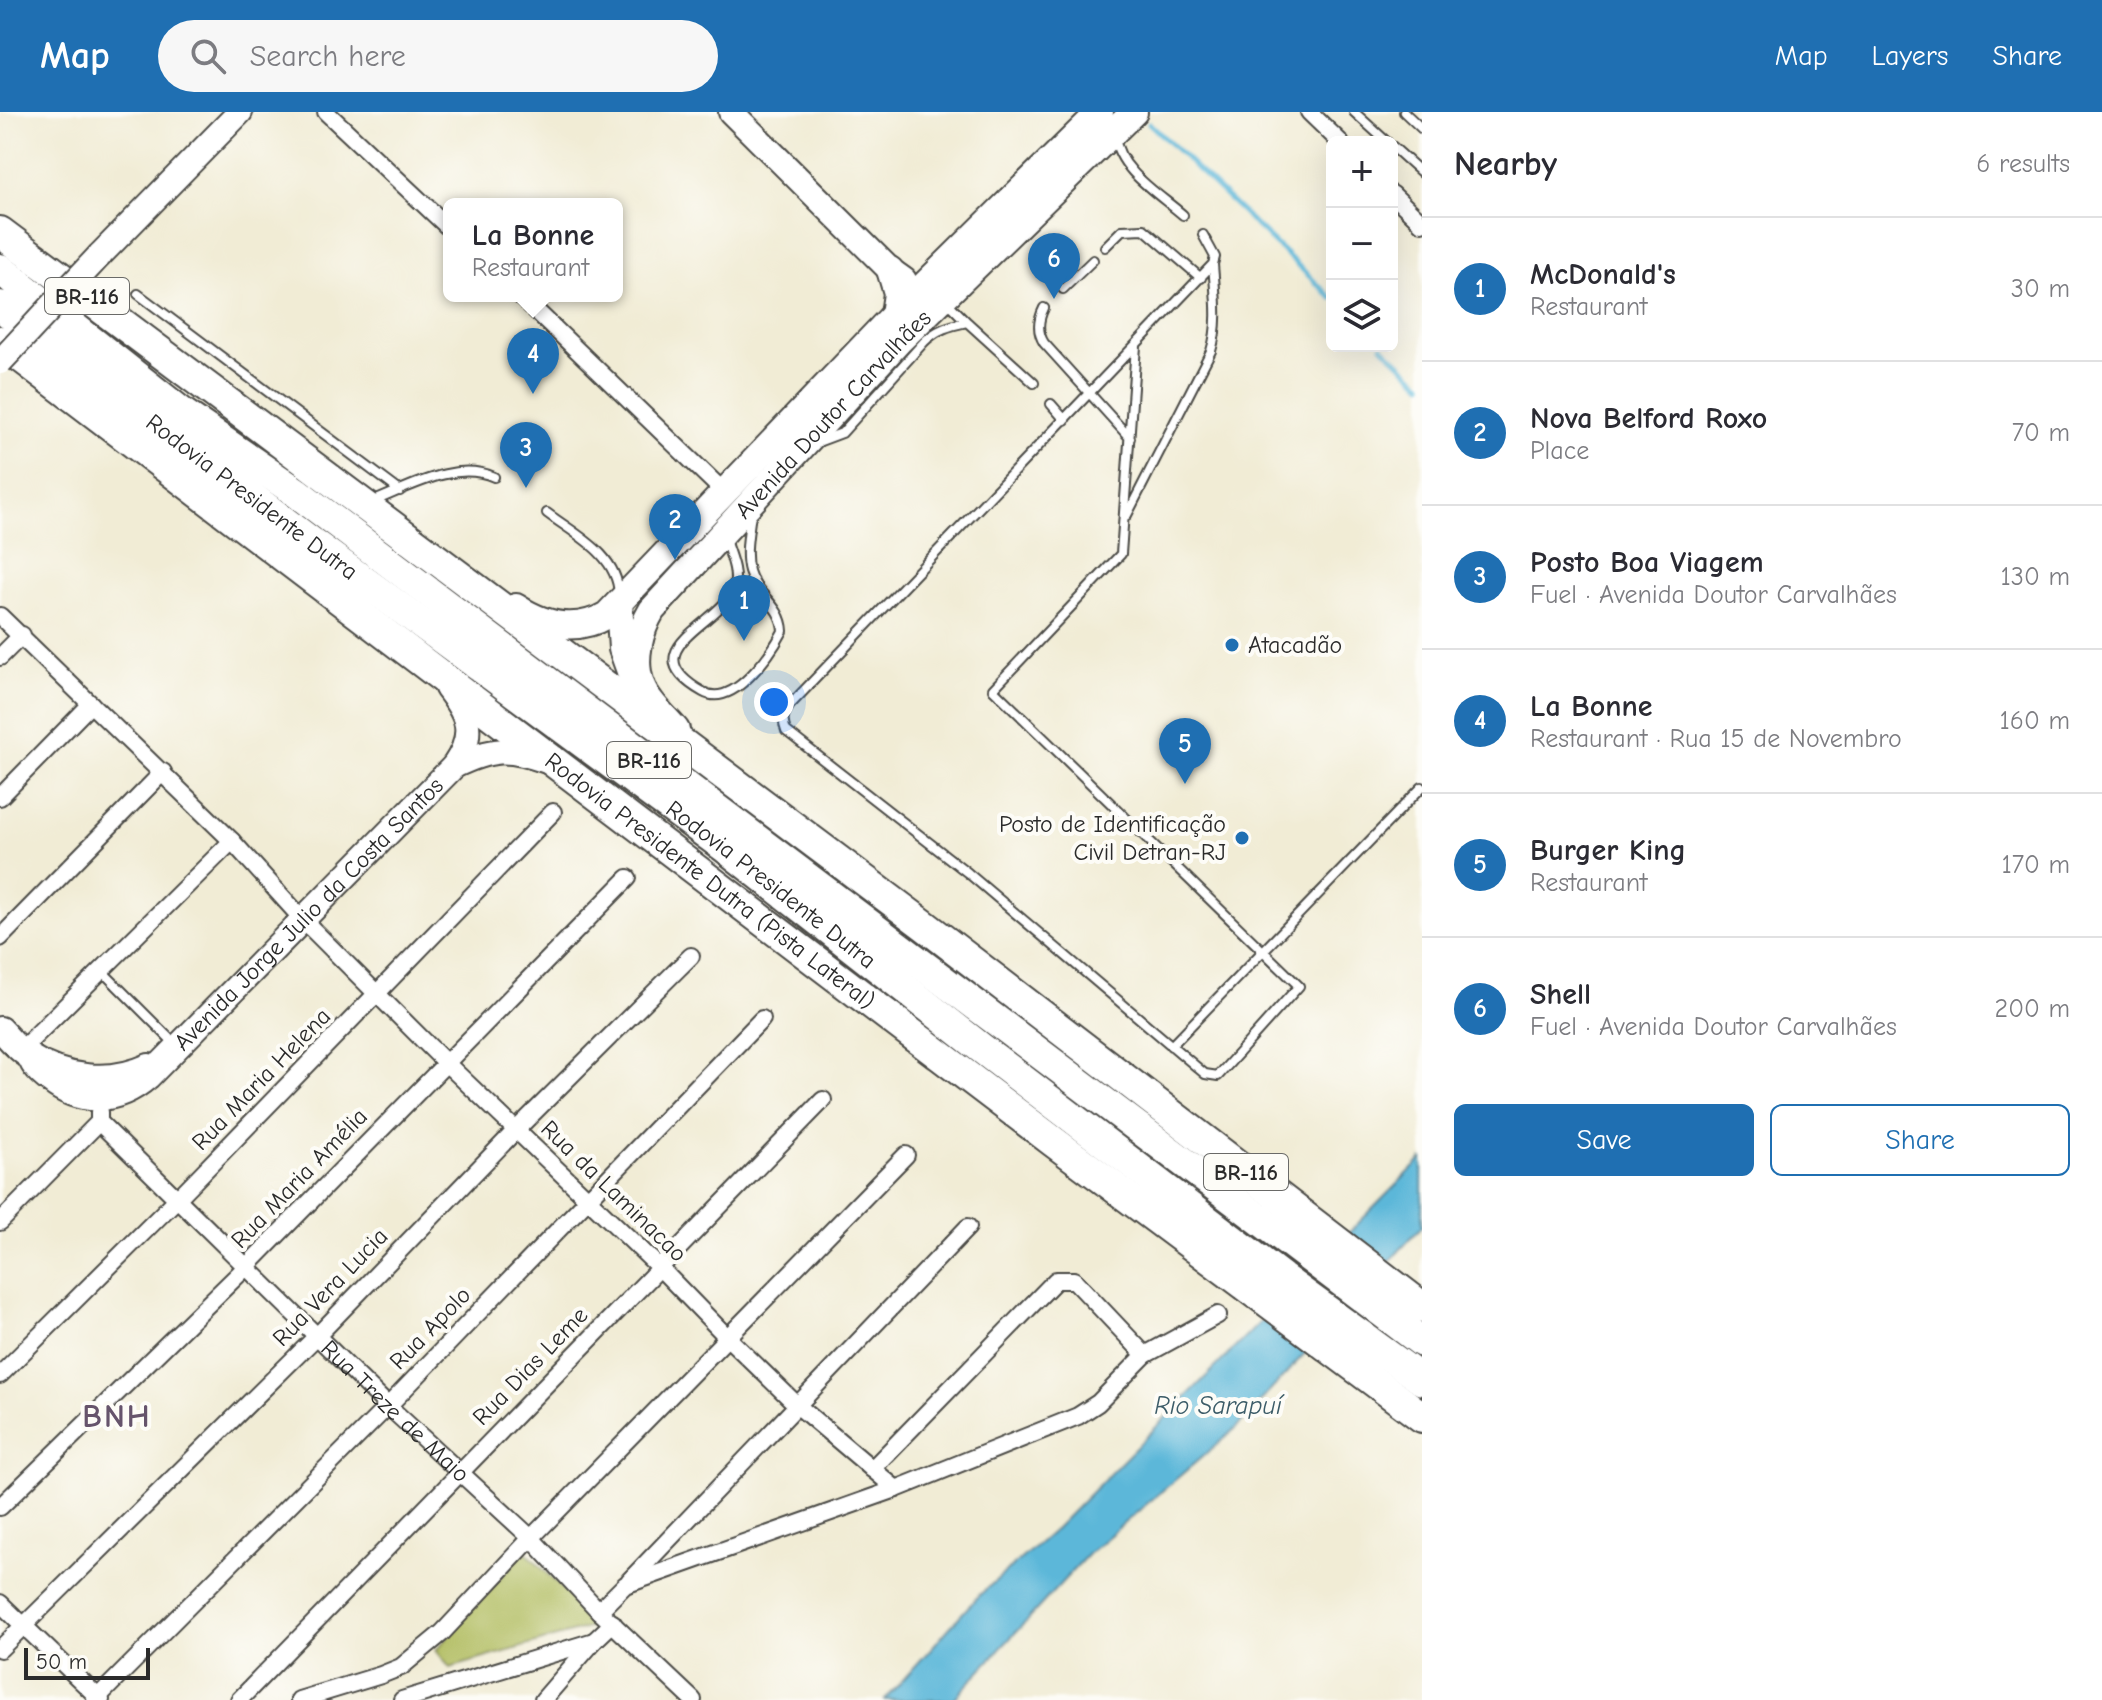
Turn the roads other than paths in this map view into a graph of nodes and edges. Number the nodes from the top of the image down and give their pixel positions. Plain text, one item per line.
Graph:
1 (240, 112) edge
2 (326, 112) edge
3 (731, 112) edge
4 (1309, 112) edge
5 (1354, 112) edge
6 (1404, 112) edge
7 (1117, 117) edge
8 (1422, 129) edge
9 (1334, 136) edge
10 (1380, 136) edge
11 (1398, 151) edge
12 (1422, 173) edge
13 (1398, 200) edge
14 (1183, 215) dead end
15 (443, 222) edge
16 (1422, 223) edge
17 (0, 232) edge
18 (1203, 235) dead end
19 (1105, 247) dead end
20 (1093, 260) dead end
21 (1213, 264) junction
22 (0, 269) edge
23 (890, 270) junction
24 (1201, 278) junction
25 (1063, 289) dead end
26 (932, 293) junction
27 (138, 294) dead end
28 (527, 302) edge
29 (0, 306) edge
30 (1044, 308) dead end
31 (894, 315) junction
32 (967, 322) junction
33 (0, 341) edge
34 (1136, 346) junction
35 (0, 362) edge
36 (1034, 383) dead end
37 (1089, 395) junction
38 (1051, 404) dead end
39 (1065, 420) junction
40 (1130, 438) junction
41 (805, 444) junction
42 (494, 477) dead end
43 (400, 491) junction
44 (725, 493) junction
45 (754, 499) junction
46 (364, 505) junction
47 (547, 513) dead end
48 (1125, 519) junction
49 (723, 531) junction
50 (460, 577) junction
51 (619, 603) junction
52 (0, 616) edge
53 (22, 635) junction
54 (0, 657) edge
55 (436, 673) junction
56 (640, 682) junction
57 (91, 704) junction
58 (693, 751) junction
59 (557, 765) junction
60 (454, 766) junction
61 (163, 772) junction
62 (1422, 787) edge
63 (0, 797) edge
64 (553, 812) dead end
65 (232, 841) junction
66 (628, 878) dead end
67 (304, 921) junction
68 (0, 938) edge
69 (1262, 952) junction
70 (691, 956) dead end
71 (101, 970) junction
72 (378, 993) junction
73 (762, 1019) dead end
74 (0, 1029) edge
75 (1171, 1046) junction
76 (25, 1054) junction
77 (171, 1055) junction
78 (445, 1062) junction
79 (823, 1100) dead end
80 (99, 1110) junction
81 (516, 1130) junction
82 (906, 1155) dead end
83 (177, 1199) junction
84 (589, 1199) junction
85 (0, 1222) edge
86 (968, 1227) dead end
87 (247, 1266) junction
88 (660, 1268) junction
89 (1271, 1288) junction
90 (1388, 1298) junction
91 (1422, 1307) edge
92 (1218, 1315) dead end
93 (317, 1336) junction
94 (728, 1338) junction
95 (1422, 1342) edge
96 (1145, 1355) junction
97 (0, 1375) edge
98 (1422, 1380) edge
99 (388, 1406) junction
100 (798, 1406) junction
101 (1422, 1417) edge
102 (872, 1469) junction
103 (460, 1473) junction
104 (896, 1489) junction
105 (0, 1507) edge
106 (531, 1538) junction
107 (625, 1585) junction
108 (0, 1603) edge
109 (599, 1611) junction
110 (613, 1623) junction
111 (23, 1625) junction
112 (594, 1641) junction
113 (0, 1649) edge
114 (688, 1698) edge
115 (98, 1699) edge
116 (239, 1700) edge
117 (299, 1700) edge
118 (402, 1700) edge
119 (543, 1700) edge

1 - 35 main road, bridge
2 - 15 street
3 - 23 main road
4 - 9 street
5 - 10 lane
6 - 8 lane
7 - 14 lane
7 - 26 main road, Avenida Doutor Carvalhães
11 - 12 lane
13 - 16 street
17 - 46 highway, BR-116
18 - 21 lane
19 - 24 lane
20 - 25 lane
21 - 24 lane
21 - 48 lane
22 - 90 highway, Rodovia Presidente Dutra / BR-116
23 - 26 main road
23 - 31 main road
24 - 34 lane
26 - 31 main road
26 - 32 lane
26 - 41 main road, Avenida Doutor Carvalhães
27 - 43 lane
28 - 44 street
29 - 89 highway, Rodovia Presidente Dutra / BR-116
30 - 37 lane
31 - 44 main road
32 - 36 lane
32 - 41 lane
33 - 55 highway, Rodovia Presidente Dutra (Pista Lateral) / BR-116
34 - 37 lane
34 - 40 lane
37 - 39 lane
37 - 40 lane
38 - 39 lane
39 - 75 lane
40 - 48 lane
41 - 45 main road, Avenida Doutor Carvalhães
42 - 43 lane
43 - 46 lane
44 - 51 main road
45 - 49 main road, Avenida Doutor Carvalhães
45 - 49 lane
46 - 50 highway, BR-116
47 - 51 lane
48 - 69 lane
49 - 56 main road, Avenida Doutor Carvalhães
50 - 51 main road
50 - 58 highway, BR-116
51 - 56 main road
52 - 53 street, Rua da Laminacao
53 - 54 street
53 - 57 street, Rua da Laminacao
55 - 59 highway, Rodovia Presidente Dutra (Pista Lateral) / BR-116
55 - 60 main road
56 - 58 main road
57 - 61 street, Rua da Laminacao
57 - 63 street
58 - 90 highway, BR-116
59 - 60 main road
59 - 89 highway, Rodovia Presidente Dutra (Pista Lateral) / BR-116
60 - 67 main road, Avenida Jorge Julio da Costa Santos
61 - 65 street, Rua da Laminacao
61 - 68 street
62 - 69 lane
64 - 72 street, Rua Maria Helena
65 - 67 street, Rua da Laminacao
65 - 71 street
66 - 78 street, Rua Maria Amélia
67 - 72 street, Rua da Laminacao
67 - 77 main road, Avenida Jorge Julio da Costa Santos
69 - 75 lane
69 - 75 lane
70 - 81 street, Rua Vera Lucia
71 - 76 street
71 - 77 lane
72 - 78 street, Rua da Laminacao
72 - 83 street, Rua Maria Helena
73 - 84 street, Rua Apolo
74 - 76 main road, Rua Treze de Maio
76 - 77 main road, Rua Treze de Maio
76 - 80 main road, Rua Treze de Maio
77 - 80 main road
78 - 81 street, Rua da Laminacao
78 - 87 street, Rua Maria Amélia
79 - 88 street, Rua Dias Leme
80 - 83 street, Rua Treze de Maio
80 - 85 street
81 - 84 street, Rua da Laminacao
81 - 93 street, Rua Vera Lucia
82 - 94 street
83 - 87 street, Rua Treze de Maio
83 - 97 street, Rua Maria Helena
84 - 88 street, Rua da Laminacao
84 - 99 street, Rua Apolo
86 - 100 street
87 - 93 street, Rua Treze de Maio
87 - 105 street, Rua Maria Amélia
88 - 94 street, Rua da Laminacao
88 - 103 street, Rua Dias Leme
89 - 98 highway, Rodovia Presidente Dutra / BR-116
89 - 101 highway, Rodovia Presidente Dutra (Pista Lateral) / BR-116
90 - 91 highway, BR-116
90 - 95 highway, Rodovia Presidente Dutra / BR-116
92 - 96 street
93 - 99 street, Rua Treze de Maio
93 - 111 street, Rua Vera Lucia
94 - 100 street, Rua da Laminacao
94 - 106 street
96 - 102 street
96 - 104 street
99 - 103 street, Rua Treze de Maio
99 - 115 street, Rua Apolo
100 - 102 street, Rua da Laminacao
100 - 107 street
102 - 104 street, Rua da Laminacao
103 - 106 street, Rua Treze de Maio
103 - 116 street, Rua Dias Leme
104 - 107 street
106 - 109 street, Rua Treze de Maio
106 - 117 street
107 - 109 street
108 - 111 street
109 - 110 street, Rua Treze de Maio
110 - 112 street
110 - 114 street, Rua Treze de Maio
111 - 113 street, Rua Vera Lucia
111 - 115 street
112 - 118 street
112 - 119 street

